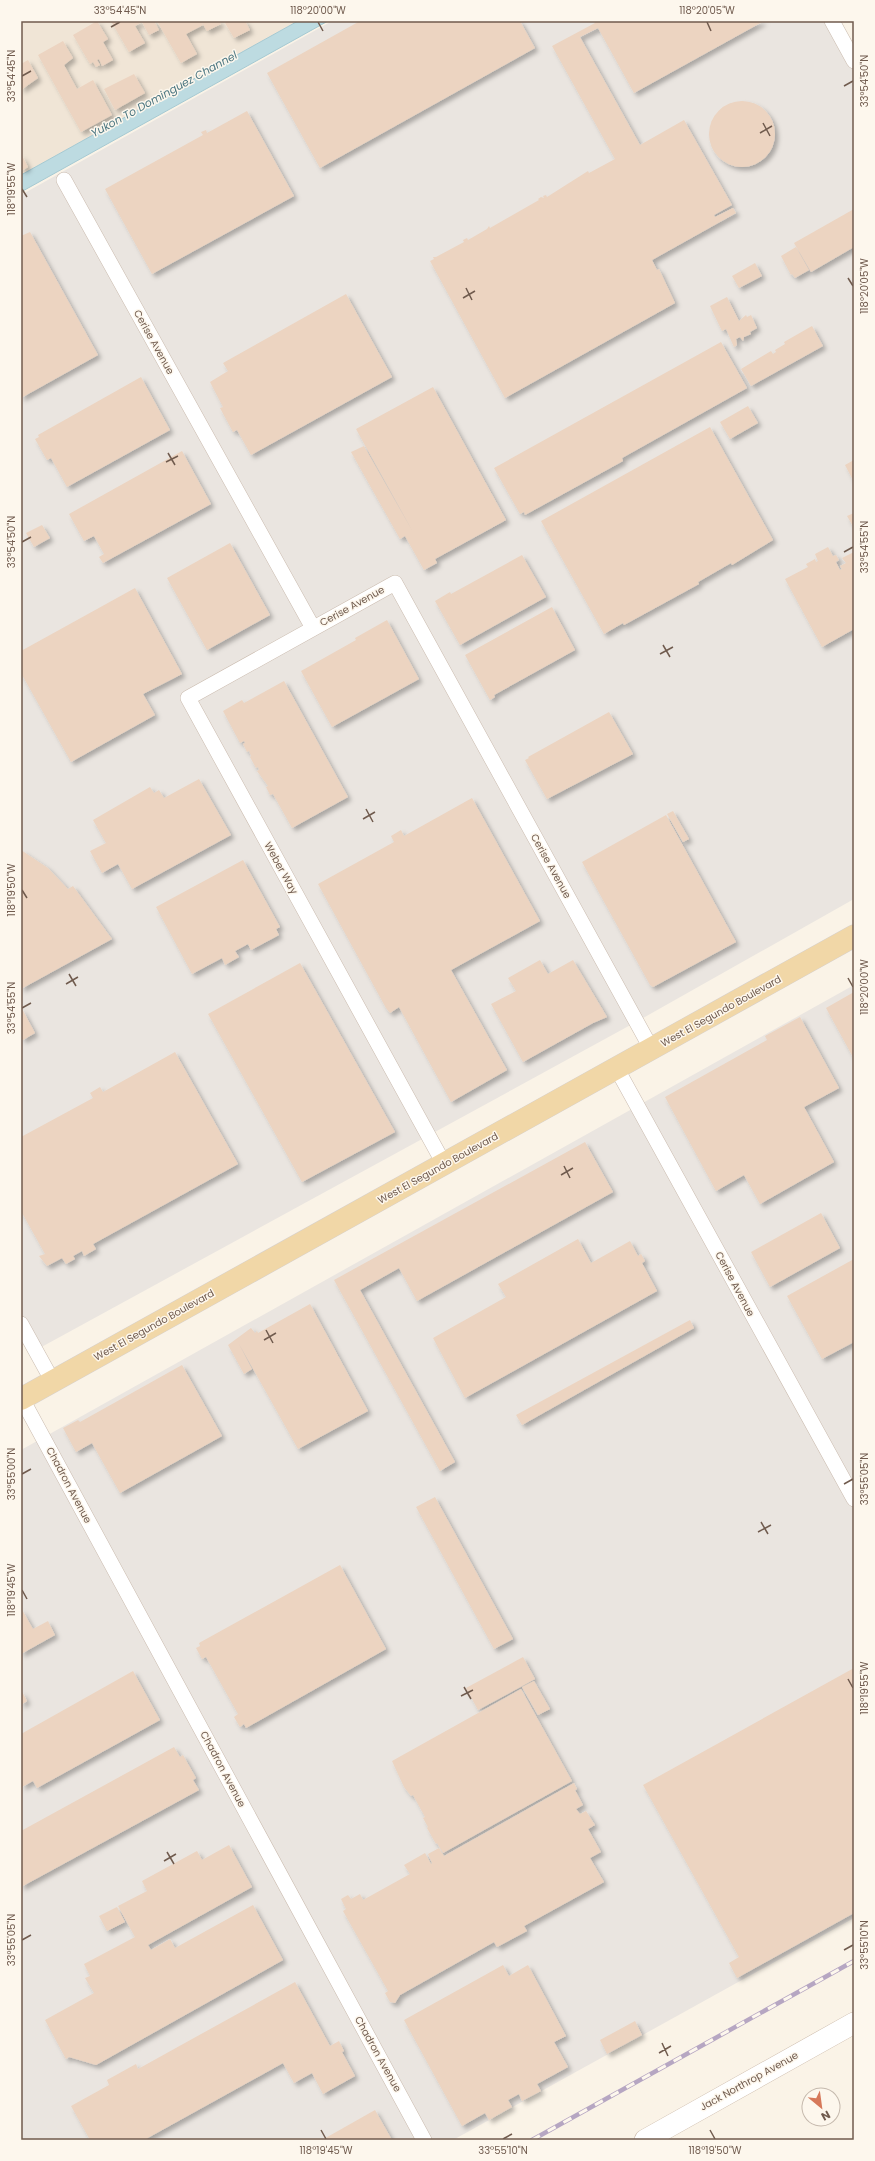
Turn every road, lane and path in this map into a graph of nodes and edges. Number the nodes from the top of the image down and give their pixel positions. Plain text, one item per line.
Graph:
1 (832, 21) edge
2 (854, 61) edge
3 (64, 180) dead end
4 (313, 628) junction
5 (854, 936) edge
6 (652, 1050) junction
7 (617, 1069) junction
8 (444, 1164) junction
9 (21, 1324) edge
10 (53, 1382) junction
11 (21, 1399) edge
12 (854, 1499) edge
13 (854, 2023) edge
14 (424, 2140) edge
15 (645, 2140) edge

1 - 2 street
3 - 4 street, Cerise Avenue
4 - 6 street, Cerise Avenue
4 - 8 street, Weber Way
5 - 6 main road, West El Segundo Boulevard
6 - 7 main road, West El Segundo Boulevard
7 - 8 main road, West El Segundo Boulevard
7 - 12 street, Cerise Avenue
8 - 10 main road, West El Segundo Boulevard
9 - 10 street
10 - 11 main road, West El Segundo Boulevard
11 - 14 street, Chadron Avenue
13 - 15 street, Jack Northrop Avenue

